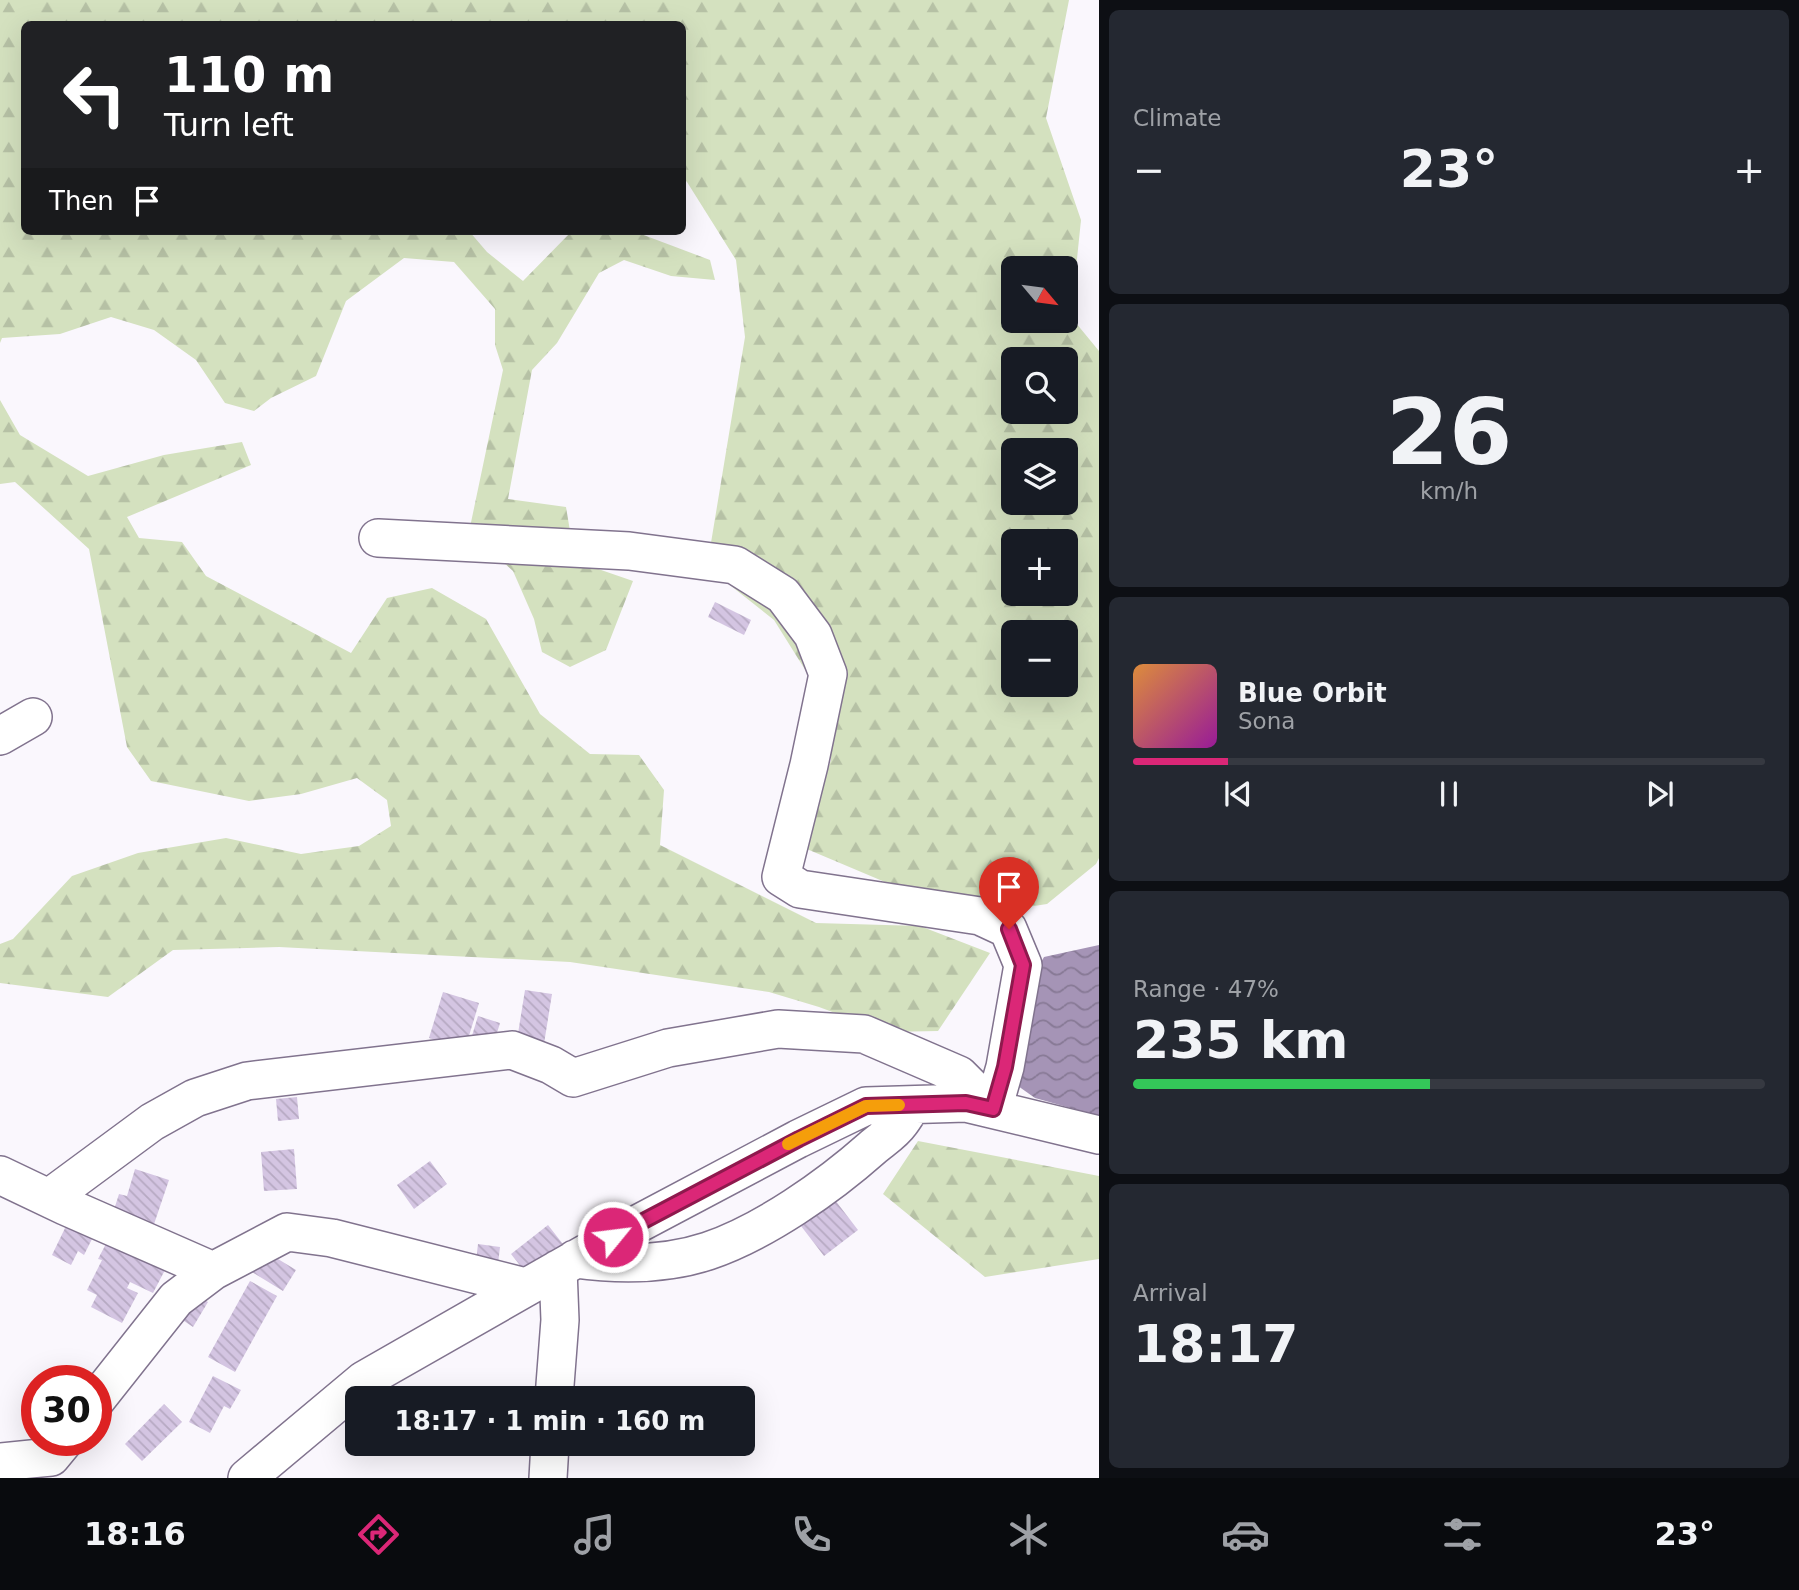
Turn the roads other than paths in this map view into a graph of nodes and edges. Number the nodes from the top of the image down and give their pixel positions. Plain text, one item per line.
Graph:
1 (378, 538) dead end
2 (33, 717) dead end
3 (0, 736) edge
4 (912, 1105) junction
5 (993, 1109) junction
6 (1099, 1135) edge
7 (0, 1175) edge
8 (49, 1198) junction
9 (566, 1264) junction
10 (213, 1271) junction
11 (525, 1287) junction
12 (112, 1380) edge
13 (555, 1386) edge
14 (52, 1456) edge
15 (549, 1456) edge
16 (0, 1462) edge
17 (247, 1478) edge
18 (548, 1478) edge

1 - 5 street
2 - 3 street
4 - 5 street
4 - 9 street
4 - 9 street
5 - 6 street
5 - 8 street
7 - 8 street
8 - 10 street
9 - 11 street
9 - 13 street
10 - 11 street
10 - 12 street
11 - 17 street
14 - 16 street
15 - 18 street

